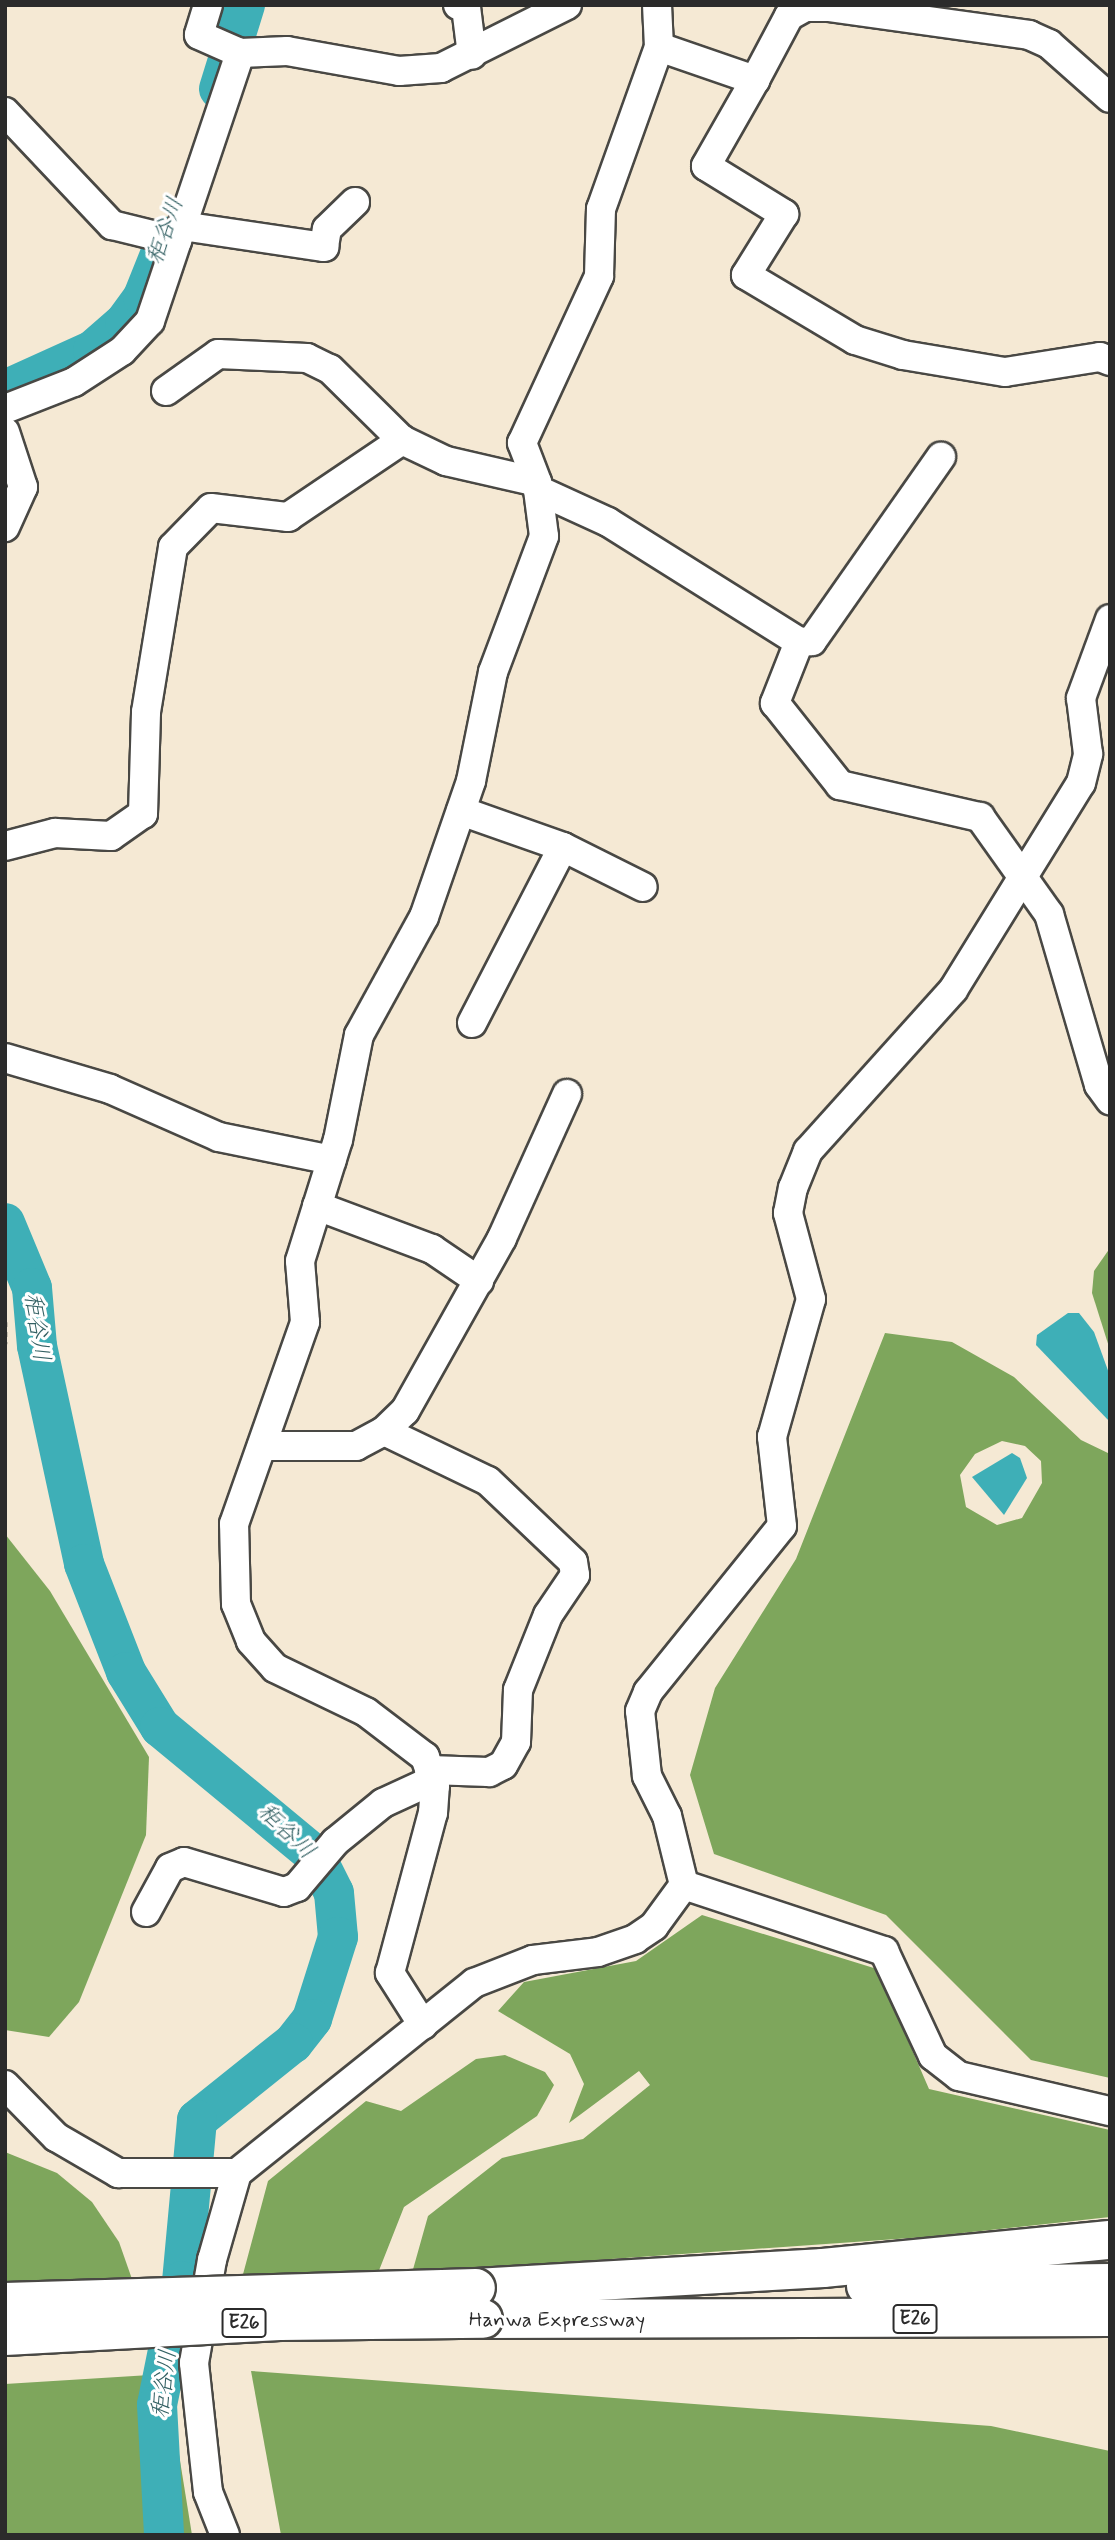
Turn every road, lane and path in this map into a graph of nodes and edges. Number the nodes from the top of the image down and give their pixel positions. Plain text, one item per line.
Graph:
1 (208, 5) edge
2 (458, 5) edge
3 (567, 5) edge
4 (657, 5) edge
5 (659, 47) junction
6 (240, 54) junction
7 (472, 55) junction
8 (755, 80) junction
9 (1110, 98) edge
10 (5, 113) edge
11 (355, 202) dead end
12 (179, 234) junction
13 (1110, 361) edge
14 (166, 391) dead end
15 (5, 409) edge
16 (5, 432) edge
17 (402, 440) junction
18 (941, 457) dead end
19 (538, 486) junction
20 (5, 527) edge
21 (1110, 619) edge
22 (799, 642) junction
23 (460, 811) junction
24 (5, 846) edge
25 (563, 847) junction
26 (1027, 877) junction
27 (643, 887) dead end
28 (472, 1023) dead end
29 (5, 1058) edge
30 (567, 1094) dead end
31 (1110, 1100) edge
32 (332, 1160) junction
33 (317, 1206) junction
34 (479, 1281) junction
35 (5, 1322) edge
36 (5, 1344) edge
37 (384, 1431) junction
38 (262, 1446) junction
39 (431, 1775) junction
40 (684, 1885) junction
41 (146, 1912) dead end
42 (423, 2025) junction
43 (5, 2085) edge
44 (1110, 2111) edge
45 (237, 2173) junction
46 (1110, 2240) edge
47 (1110, 2283) edge
48 (5, 2302) edge
49 (480, 2304) junction
50 (1110, 2317) edge
51 (720, 2322) junction
52 (5, 2336) edge
53 (1110, 2343) edge
54 (225, 2535) edge

1 - 6 street
2 - 7 street
3 - 7 street
4 - 5 street
5 - 8 street
5 - 19 street
6 - 7 street
6 - 12 street
8 - 9 street
8 - 13 street
10 - 12 street
11 - 12 street
12 - 15 street
14 - 17 street
16 - 20 street
17 - 19 street
17 - 24 street
18 - 22 street
19 - 22 street
19 - 23 street
21 - 26 street
22 - 26 street
23 - 25 street
23 - 32 street
25 - 27 street
25 - 28 street
26 - 31 street
26 - 40 street
29 - 32 street
30 - 34 street
32 - 33 street
33 - 34 street
33 - 38 street
34 - 37 street
35 - 36 path
37 - 38 street
37 - 39 street
38 - 39 street
39 - 41 street
39 - 42 street
40 - 42 street
40 - 44 street
42 - 45 street
43 - 45 street
45 - 54 street
46 - 49 highway
47 - 49 highway, Hanwa Expressway / E26
48 - 49 highway, Hanwa Expressway / E26, bridge
49 - 51 highway, Hanwa Expressway / E26
49 - 52 highway, Hanwa Expressway / E26, bridge
50 - 51 highway, Hanwa Expressway / E26
51 - 53 highway

